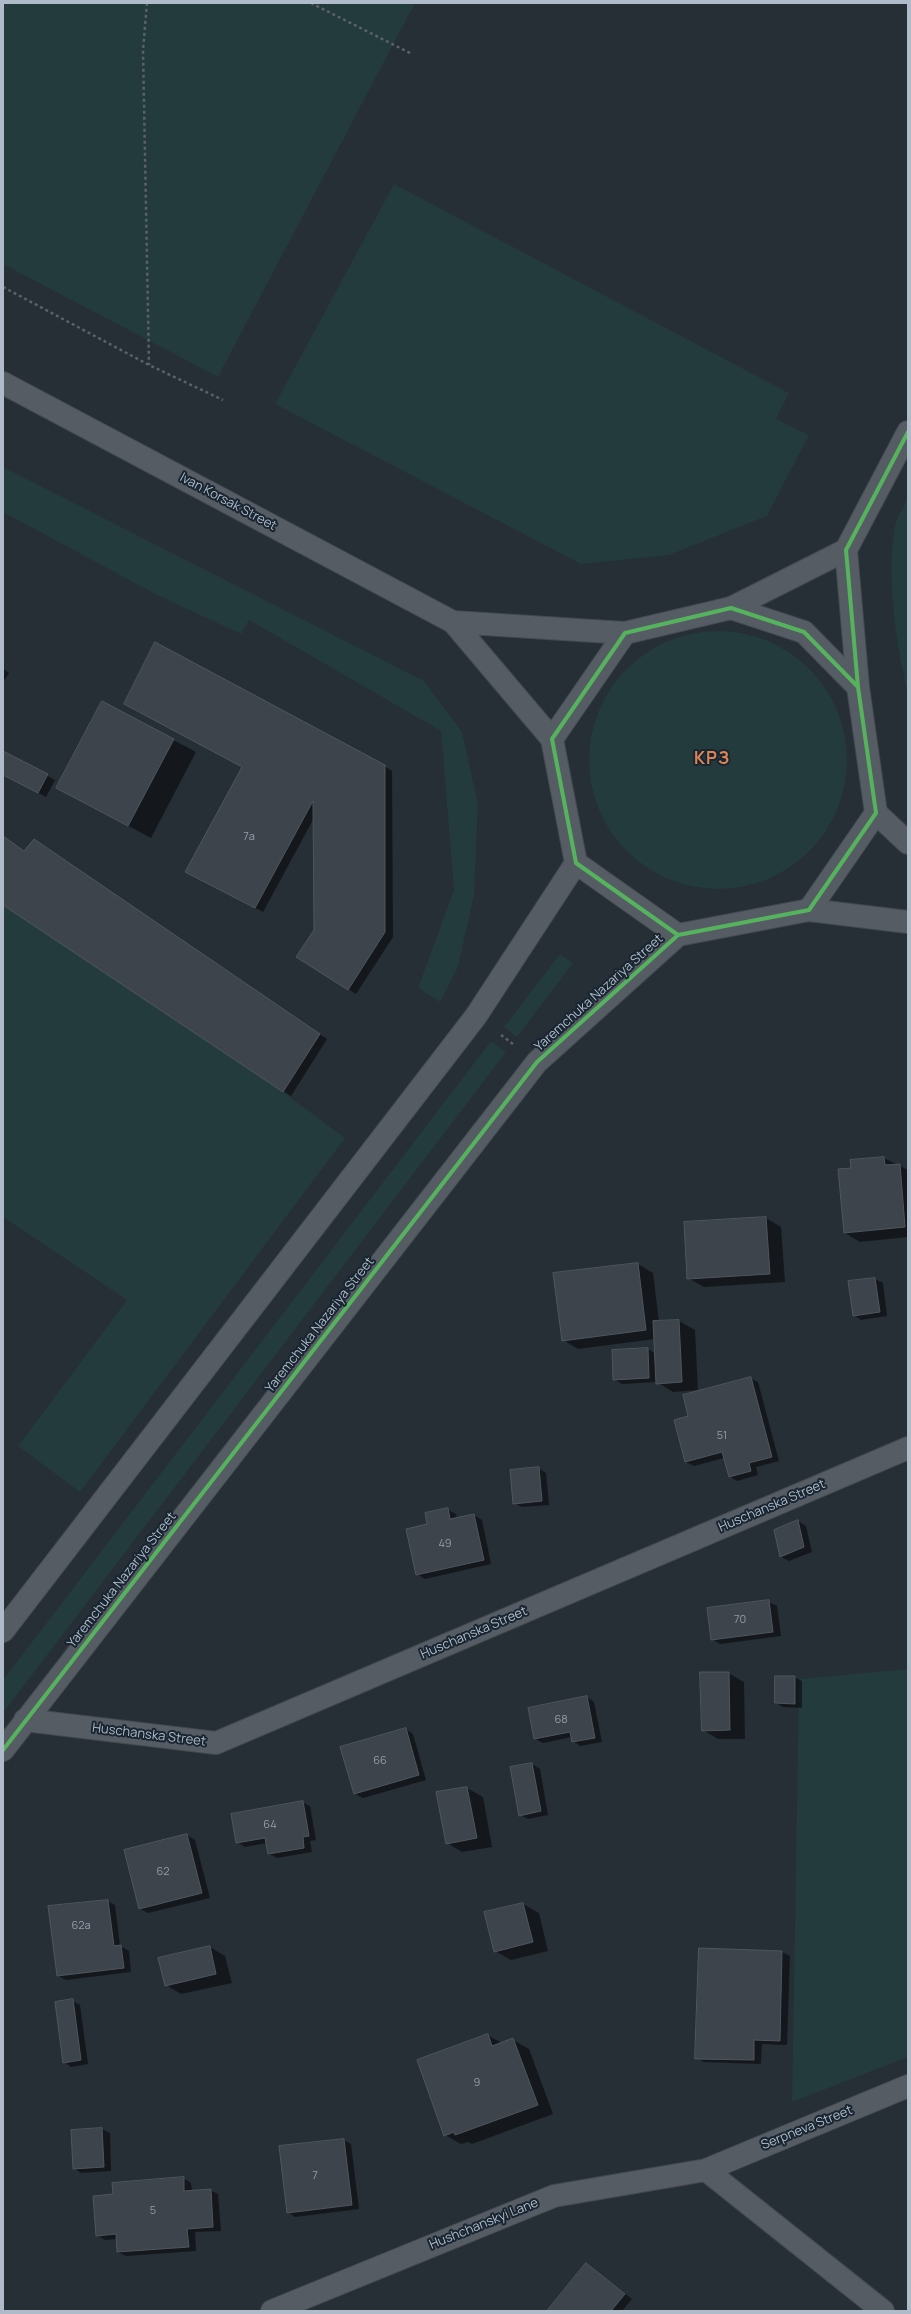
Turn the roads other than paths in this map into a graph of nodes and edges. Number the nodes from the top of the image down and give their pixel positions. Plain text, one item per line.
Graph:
1 (3, 383) edge
2 (908, 432) edge
3 (846, 550) junction
4 (731, 608) junction
5 (453, 622) junction
6 (625, 633) junction
7 (858, 687) junction
8 (552, 738) junction
9 (876, 813) junction
10 (908, 843) edge
11 (576, 863) junction
12 (809, 910) junction
13 (908, 922) edge
14 (678, 935) junction
15 (908, 1448) edge
16 (3, 1631) edge
17 (25, 1720) junction
18 (3, 1750) edge
19 (908, 2086) edge
20 (706, 2170) junction
21 (272, 2311) edge
22 (883, 2311) edge

1 - 5 street, Ivan Korsak Street
2 - 3 street
3 - 4 street
3 - 7 street
4 - 6 street
4 - 7 street
5 - 6 street
5 - 8 street
6 - 8 street
7 - 9 street
8 - 11 street
9 - 10 street
9 - 12 street
11 - 14 street
11 - 16 street
12 - 13 street
12 - 14 street
14 - 17 street, Yaremchuka Nazariya Street
15 - 17 street, Huschanska Street
17 - 18 street, Yaremchuka Nazariya Street
19 - 20 street, Serpneva Street
20 - 21 street, Hushchanskyi Lane
20 - 22 street

